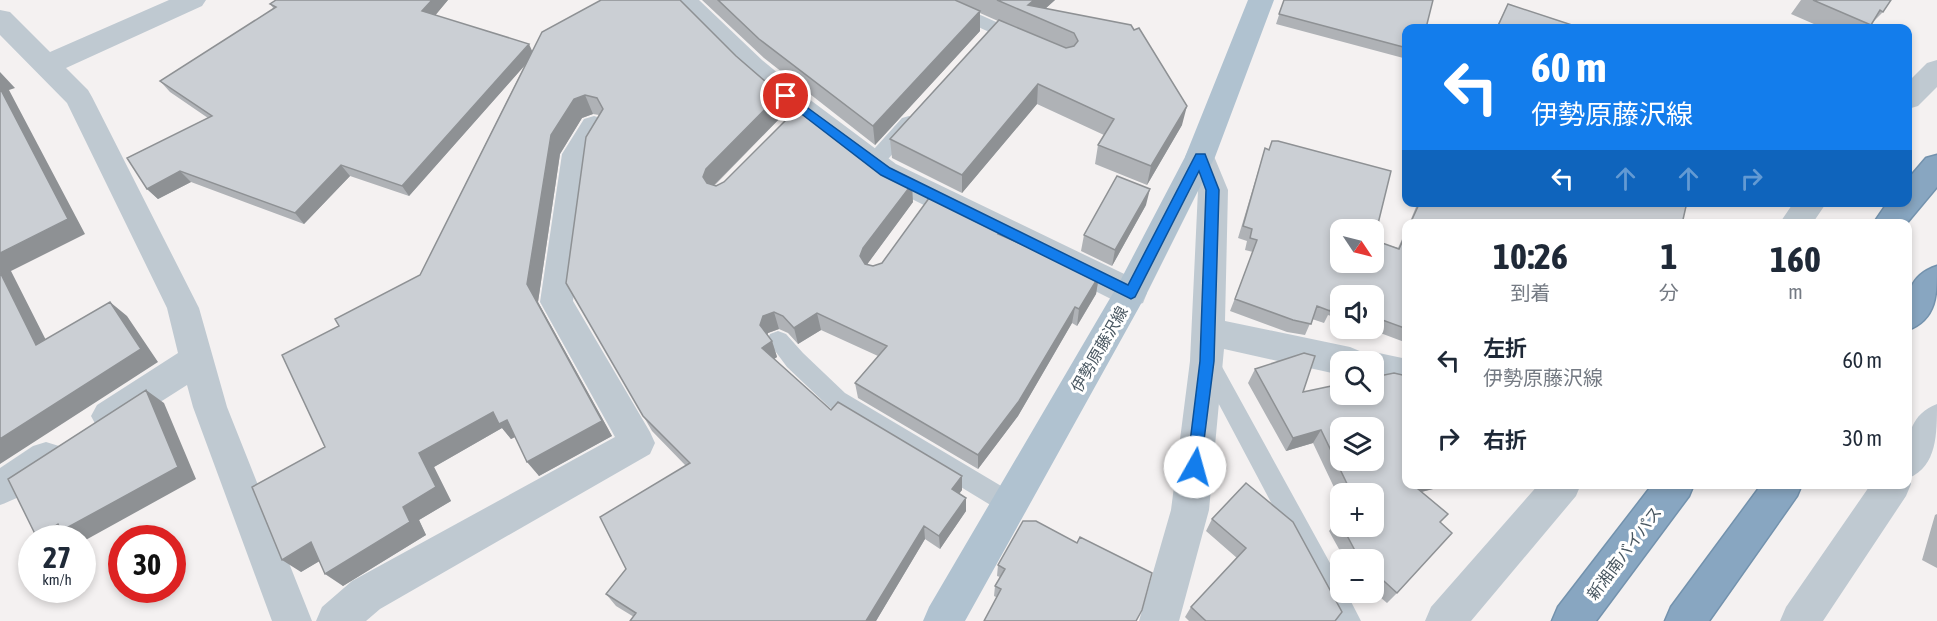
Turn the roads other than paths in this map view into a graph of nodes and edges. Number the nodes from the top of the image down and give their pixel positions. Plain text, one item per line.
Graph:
1 (193, 0) edge
2 (683, 0) edge
3 (1261, 0) edge
4 (947, 7) edge
5 (0, 19) edge
6 (996, 28) junction
7 (980, 45) edge
8 (1035, 46) edge
9 (46, 65) junction
10 (1937, 69) edge
11 (1912, 95) edge
12 (919, 112) edge
13 (594, 127) edge
14 (1200, 157) junction
15 (873, 163) junction
16 (1937, 166) edge
17 (1912, 195) edge
18 (1808, 207) edge
19 (1902, 207) edge
20 (1798, 219) edge
21 (1892, 219) edge
22 (1937, 279) edge
23 (1131, 293) junction
24 (1912, 310) edge
25 (778, 340) dead end
26 (1207, 346) junction
27 (198, 359) junction
28 (1330, 360) edge
29 (1384, 369) edge
30 (1402, 373) edge
31 (1937, 420) edge
32 (1912, 456) edge
33 (0, 488) edge
34 (1553, 489) edge
35 (1672, 489) edge
36 (1780, 489) edge
37 (1890, 489) edge
38 (1010, 504) junction
39 (1814, 613) edge
40 (292, 621) edge
41 (336, 621) edge
42 (943, 621) edge
43 (1159, 621) edge
44 (1348, 621) edge
45 (1445, 621) edge
46 (1572, 621) edge
47 (1685, 621) edge

1 - 9 street
2 - 15 street
3 - 14 main road, 伊勢原藤沢線
4 - 6 lane
5 - 9 street
6 - 7 lane
6 - 8 lane
9 - 27 street
10 - 11 street
12 - 15 lane
13 - 41 street
14 - 23 main road, 伊勢原藤沢線
14 - 26 street
15 - 23 street
16 - 17 highway
18 - 20 street
19 - 21 highway
22 - 24 highway
23 - 38 main road, 伊勢原藤沢線
25 - 38 lane
26 - 28 street
26 - 43 street
26 - 44 lane
27 - 33 street
27 - 40 street
29 - 30 street
31 - 32 street
34 - 45 street
35 - 46 highway, 新湘南バイパス
36 - 47 highway
37 - 39 street
38 - 42 main road, 伊勢原藤沢線

